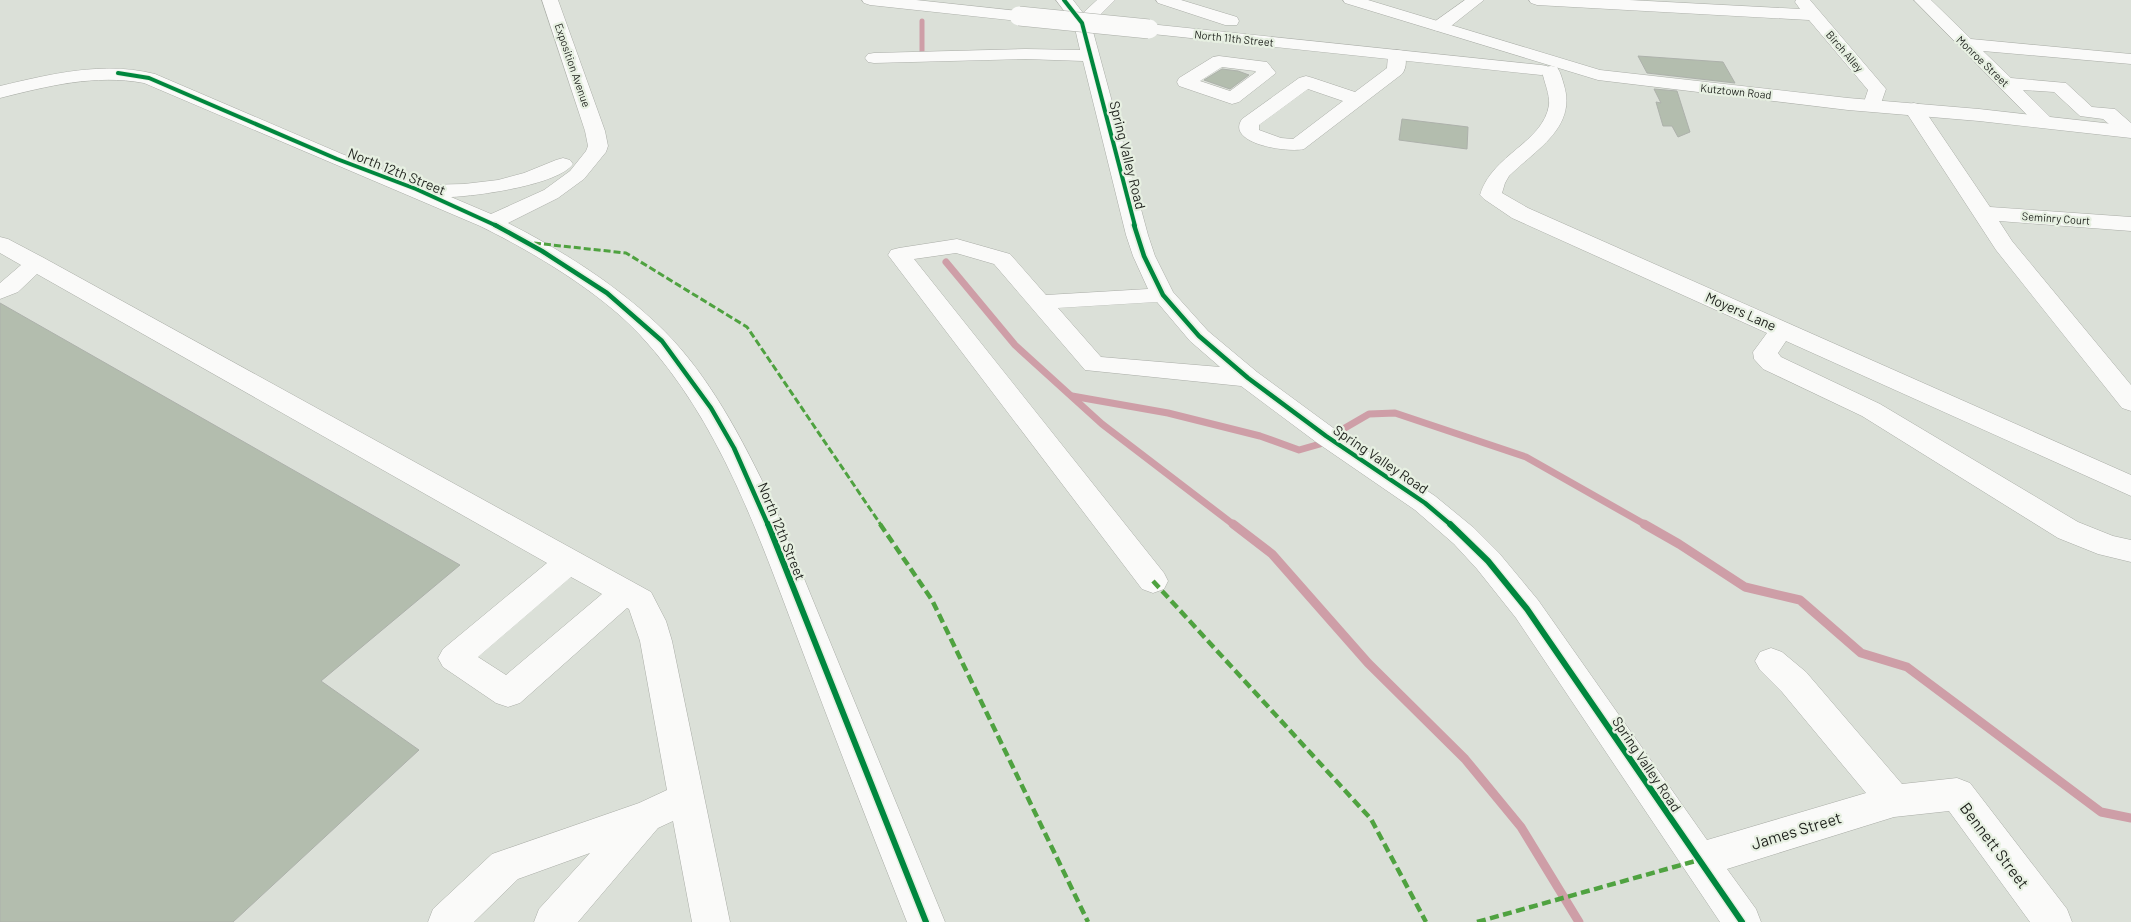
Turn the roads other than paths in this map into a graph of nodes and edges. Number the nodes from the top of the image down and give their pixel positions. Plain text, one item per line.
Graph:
1 (550, 0) edge
2 (870, 0) edge
3 (1064, 0) edge
4 (1107, 0) edge
5 (1164, 0) edge
6 (1351, 0) edge
7 (1476, 0) edge
8 (1537, 0) edge
9 (1801, 0) edge
10 (1922, 0) edge
11 (1626, 2) edge
12 (1814, 15) junction
13 (1231, 21) dead end
14 (1082, 23) junction
15 (1440, 26) junction
16 (1270, 41) junction
17 (1966, 44) junction
18 (1397, 55) junction
19 (1091, 56) junction
20 (874, 58) dead end
21 (2131, 59) edge
22 (1261, 66) dead end
23 (1551, 71) junction
24 (1598, 75) junction
25 (2005, 82) junction
26 (0, 92) edge
27 (1357, 100) junction
28 (1872, 105) junction
29 (1914, 109) junction
30 (2045, 122) junction
31 (595, 131) junction
32 (2125, 135) edge
33 (563, 164) junction
34 (565, 185) junction
35 (416, 189) junction
36 (1982, 213) junction
37 (490, 222) junction
38 (2131, 224) edge
39 (0, 244) edge
40 (542, 251) junction
41 (36, 263) junction
42 (0, 292) edge
43 (1163, 295) junction
44 (1040, 302) junction
45 (1782, 330) junction
46 (1248, 378) junction
47 (2131, 402) edge
48 (2131, 486) edge
49 (2131, 551) edge
50 (569, 562) junction
51 (1153, 581) dead end
52 (624, 593) junction
53 (1771, 661) dead end
54 (687, 798) junction
55 (1894, 801) junction
56 (647, 816) junction
57 (1698, 860) junction
58 (447, 922) edge
59 (554, 922) edge
60 (711, 922) edge
61 (926, 922) edge
62 (1742, 922) edge
63 (2053, 922) edge

1 - 31 street, Exposition Avenue
2 - 16 street, North 11th Street, bridge
3 - 14 street, Spring Valley Road
4 - 14 street
5 - 13 street
6 - 15 street, Kutztown Road
7 - 15 street
8 - 11 street
9 - 12 street, Birch Alley
10 - 17 street, Monroe Street
11 - 12 street
12 - 28 street, Birch Alley
14 - 19 street, Spring Valley Road
15 - 24 street, Kutztown Road
16 - 18 street, North 11th Street
16 - 22 street
17 - 21 street
17 - 25 street, Monroe Street
18 - 23 street, North 11th Street
18 - 27 street
19 - 20 street
19 - 43 street, Spring Valley Road
23 - 24 street, North 11th Street
23 - 45 street, Moyers Lane
24 - 28 street, Kutztown Road
25 - 30 street, Monroe Street
25 - 32 street
26 - 35 street, North 12th Street
27 - 27 street
28 - 29 street, Kutztown Road
29 - 30 street, Kutztown Road
29 - 36 street
30 - 32 street, Kutztown Road
31 - 33 street
31 - 34 street, Exposition Avenue
33 - 35 street
33 - 37 street
34 - 37 street, Exposition Avenue
34 - 40 street
35 - 37 street, North 12th Street
36 - 38 street, Seminry Court
36 - 47 street
37 - 40 street, North 12th Street
39 - 41 street
40 - 61 street, North 12th Street
41 - 42 street
41 - 50 street
43 - 44 street
43 - 46 street, Spring Valley Road
44 - 46 street
44 - 51 street
45 - 48 street, Moyers Lane
45 - 49 street
46 - 57 street, Spring Valley Road
50 - 52 street
50 - 52 street
52 - 54 street
53 - 55 street
54 - 56 street
54 - 60 street
55 - 57 street, James Street
55 - 63 street, Bennett Street
56 - 58 street
56 - 59 street
57 - 62 street, Spring Valley Road

